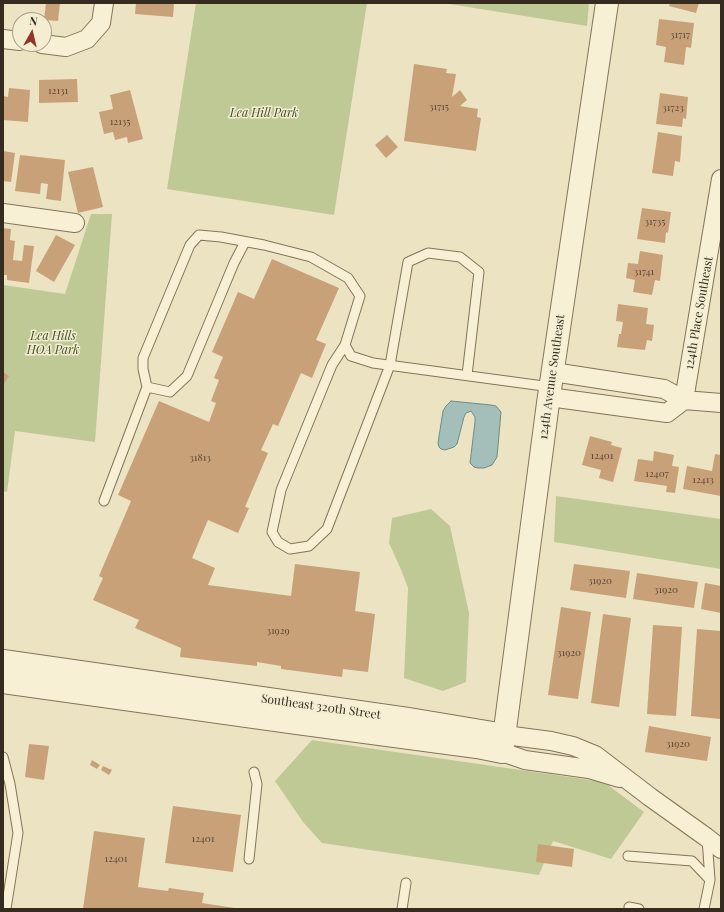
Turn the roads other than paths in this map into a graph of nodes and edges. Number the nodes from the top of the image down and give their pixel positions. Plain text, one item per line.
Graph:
1 (104, 3) edge
2 (607, 3) edge
3 (52, 45) edge
4 (721, 178) edge
5 (3, 213) edge
6 (76, 223) dead end
7 (245, 242) junction
8 (345, 345) junction
9 (390, 364) junction
10 (467, 375) junction
11 (551, 385) junction
12 (147, 387) junction
13 (684, 400) junction
14 (721, 403) edge
15 (104, 501) dead end
16 (3, 661) edge
17 (3, 682) edge
18 (503, 744) junction
19 (3, 757) edge
20 (254, 772) dead end
21 (706, 837) junction
22 (721, 849) edge
23 (628, 856) dead end
24 (249, 859) dead end
25 (710, 880) junction
26 (406, 883) dead end
27 (629, 907) dead end
28 (6, 909) edge
29 (402, 909) edge
30 (639, 909) edge
31 (704, 909) edge

1 - 3 street
2 - 11 street, 124th Avenue Southeast
4 - 13 street, 124th Place Southeast
5 - 6 street
7 - 8 lane
7 - 12 lane
7 - 12 lane
8 - 9 lane
8 - 9 lane
9 - 10 lane
9 - 10 lane
10 - 11 lane
11 - 13 street
11 - 13 street
11 - 18 street, 124th Avenue Southeast
12 - 15 lane
13 - 14 street
16 - 18 street, Southeast 320th Street
17 - 18 street, Southeast 320th Street
18 - 21 street, Southeast 320th Street
19 - 28 lane
20 - 24 lane
21 - 22 street, Southeast 320th Street
21 - 25 lane
23 - 25 lane
25 - 31 lane
26 - 29 lane
27 - 30 lane

